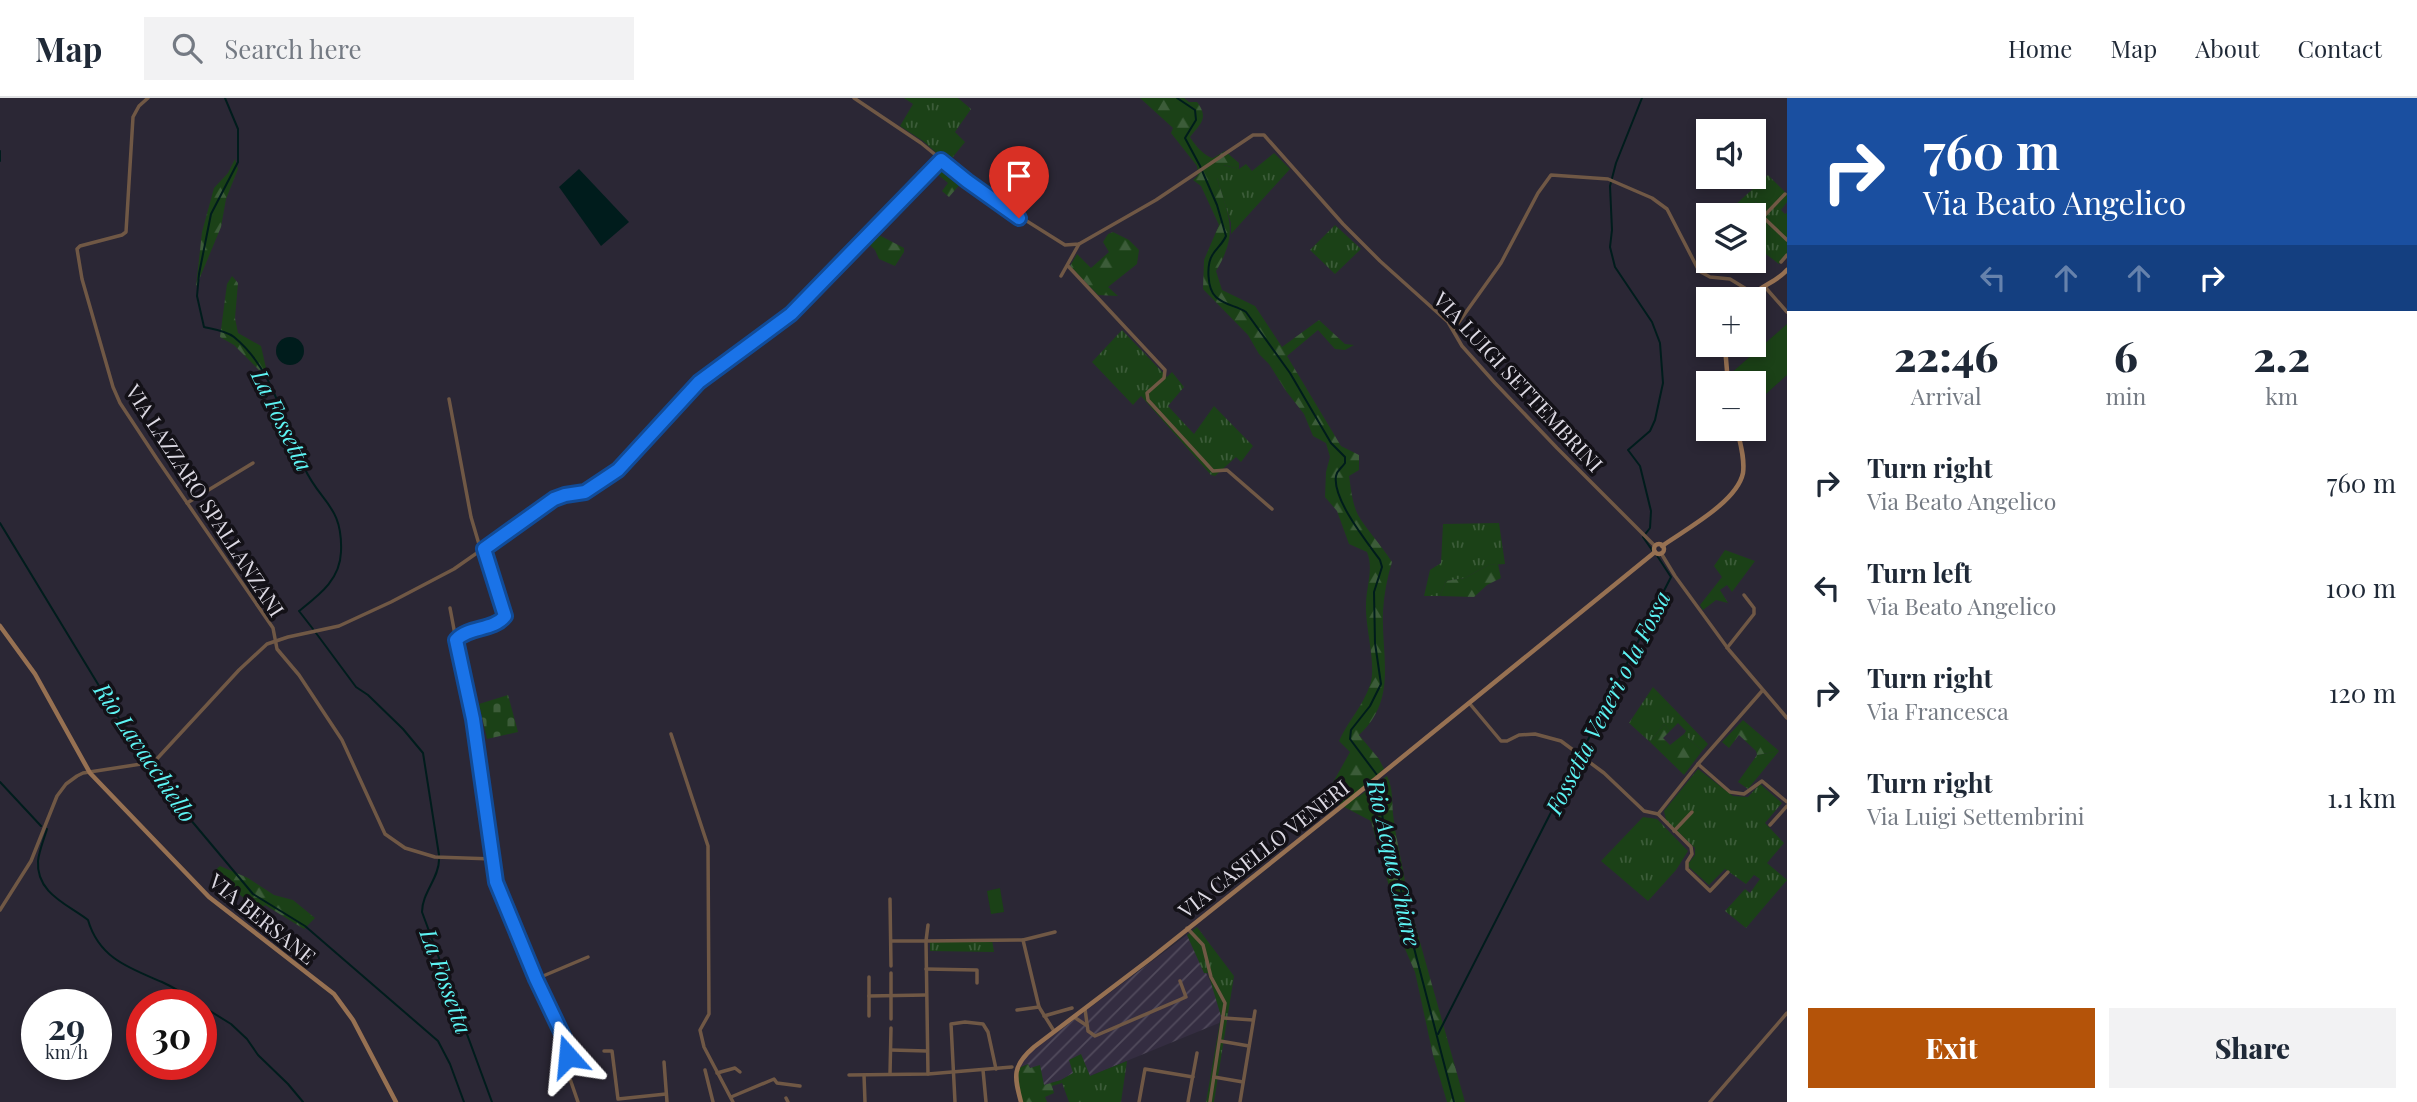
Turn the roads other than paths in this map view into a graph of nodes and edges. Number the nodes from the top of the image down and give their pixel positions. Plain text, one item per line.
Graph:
1 (148, 98) edge
2 (854, 98) edge
3 (941, 160) junction
4 (1785, 194) edge
5 (1787, 240) edge
6 (1079, 244) junction
7 (1787, 256) edge
8 (1781, 262) dead end
9 (1068, 266) junction
10 (1787, 270) edge
11 (1061, 276) dead end
12 (1743, 287) edge
13 (1765, 287) edge
14 (1766, 288) edge
15 (1787, 312) edge
16 (1454, 329) junction
17 (449, 400) dead end
18 (1739, 441) edge
19 (253, 463) dead end
20 (187, 503) junction
21 (1272, 509) dead end
22 (483, 550) junction
23 (1656, 552) junction
24 (1744, 595) dead end
25 (450, 608) dead end
26 (0, 626) edge
27 (276, 640) junction
28 (456, 640) junction
29 (1727, 648) junction
30 (1762, 691) junction
31 (1470, 704) junction
32 (1787, 718) edge
33 (671, 734) dead end
34 (1698, 764) junction
35 (90, 773) junction
36 (1787, 804) edge
37 (1692, 812) dead end
38 (1658, 814) junction
39 (1770, 825) dead end
40 (1674, 831) junction
41 (493, 859) junction
42 (1728, 872) dead end
43 (890, 900) dead end
44 (0, 910) edge
45 (928, 925) dead end
46 (1187, 928) junction
47 (1055, 932) dead end
48 (1023, 940) junction
49 (891, 941) junction
50 (926, 941) junction
51 (588, 957) dead end
52 (891, 966) dead end
53 (926, 969) junction
54 (891, 973) dead end
55 (869, 976) dead end
56 (536, 979) junction
57 (1180, 981) dead end
58 (977, 983) dead end
59 (891, 995) junction
60 (926, 995) junction
61 (869, 996) junction
62 (1039, 1007) junction
63 (1072, 1009) dead end
64 (1085, 1009) junction
65 (1017, 1010) dead end
66 (1255, 1011) dead end
67 (1787, 1013) edge
68 (869, 1016) dead end
69 (1044, 1016) junction
70 (1074, 1017) junction
71 (1223, 1018) junction
72 (891, 1019) dead end
73 (1253, 1020) junction
74 (1087, 1026) junction
75 (891, 1028) dead end
76 (1054, 1031) junction
77 (1219, 1041) junction
78 (1249, 1046) junction
79 (891, 1050) junction
80 (604, 1051) dead end
81 (927, 1051) junction
82 (1197, 1053) dead end
83 (664, 1062) dead end
84 (1012, 1067) dead end
85 (996, 1069) junction
86 (705, 1070) dead end
87 (983, 1070) junction
88 (740, 1072) dead end
89 (953, 1072) junction
90 (717, 1073) junction
91 (890, 1074) junction
92 (928, 1074) junction
93 (849, 1075) dead end
94 (864, 1075) junction
95 (1193, 1077) junction
96 (1213, 1077) junction
97 (1243, 1082) junction
98 (800, 1086) dead end
99 (666, 1094) junction
100 (732, 1100) edge
101 (396, 1102) edge
102 (578, 1102) edge
103 (667, 1102) edge
104 (713, 1102) edge
105 (865, 1102) edge
106 (955, 1102) edge
107 (986, 1102) edge
108 (1021, 1102) edge
109 (1139, 1102) edge
110 (1188, 1102) edge
111 (1210, 1102) edge
112 (1240, 1102) edge
113 (1710, 1102) edge

1 - 20 street, VIA LAZZARO SPALLANZANI
2 - 3 street
3 - 6 street
3 - 22 street
4 - 5 street
6 - 9 street
6 - 16 street, VIA LUIGI SETTEMBRINI
7 - 8 street
9 - 11 street
9 - 21 street
10 - 13 street
12 - 16 street
14 - 15 street
16 - 23 street, VIA LUIGI SETTEMBRINI
17 - 22 street
18 - 23 street
19 - 20 street
20 - 27 street, VIA LAZZARO SPALLANZANI
22 - 27 street
22 - 28 street
23 - 29 street, VIA LUIGI SETTEMBRINI
23 - 31 street, VIA CASELLO VENERI
24 - 29 street
25 - 28 street
26 - 35 street, VIA BERSANE
27 - 35 street
27 - 41 street, VIA LAZZARO SPALLANZANI
28 - 41 street
29 - 30 street, VIA LUIGI SETTEMBRINI
30 - 32 street, VIA LUIGI SETTEMBRINI
30 - 34 street
31 - 38 street
31 - 46 street, VIA CASELLO VENERI
33 - 90 street
34 - 36 street
34 - 38 street
35 - 44 street
35 - 101 street, VIA BERSANE
36 - 39 street
37 - 40 street
38 - 40 street
40 - 42 street
41 - 56 street
43 - 49 street
45 - 50 street
46 - 64 street, VIA CASELLO VENERI
46 - 71 street
47 - 48 street
48 - 50 street
48 - 62 street
49 - 50 street
49 - 52 street
50 - 53 street
51 - 56 street
53 - 58 street
53 - 60 street
54 - 59 street
55 - 61 street
56 - 102 street
57 - 74 street
59 - 60 street
59 - 61 street
59 - 72 street
60 - 81 street
61 - 68 street
62 - 65 street
62 - 69 street
63 - 69 street
64 - 70 street, VIA CASELLO VENERI
64 - 74 street
66 - 73 street
67 - 113 street
69 - 76 street
70 - 74 street
70 - 76 street, VIA CASELLO VENERI
71 - 73 street
71 - 77 street
73 - 78 street
75 - 79 street
76 - 108 street, VIA CASELLO VENERI
77 - 78 street
77 - 96 street
78 - 97 street
79 - 81 street
79 - 91 street
80 - 99 street
81 - 92 street
82 - 95 street
83 - 99 street
84 - 85 street
85 - 87 street
85 - 89 street
86 - 104 street
87 - 89 street
87 - 107 street
88 - 90 street
89 - 92 street
89 - 106 street
90 - 100 street
91 - 92 street
91 - 94 street
93 - 94 street
94 - 105 street
95 - 109 street
95 - 110 street
96 - 97 street
96 - 111 street
97 - 112 street
98 - 100 street
99 - 103 street

